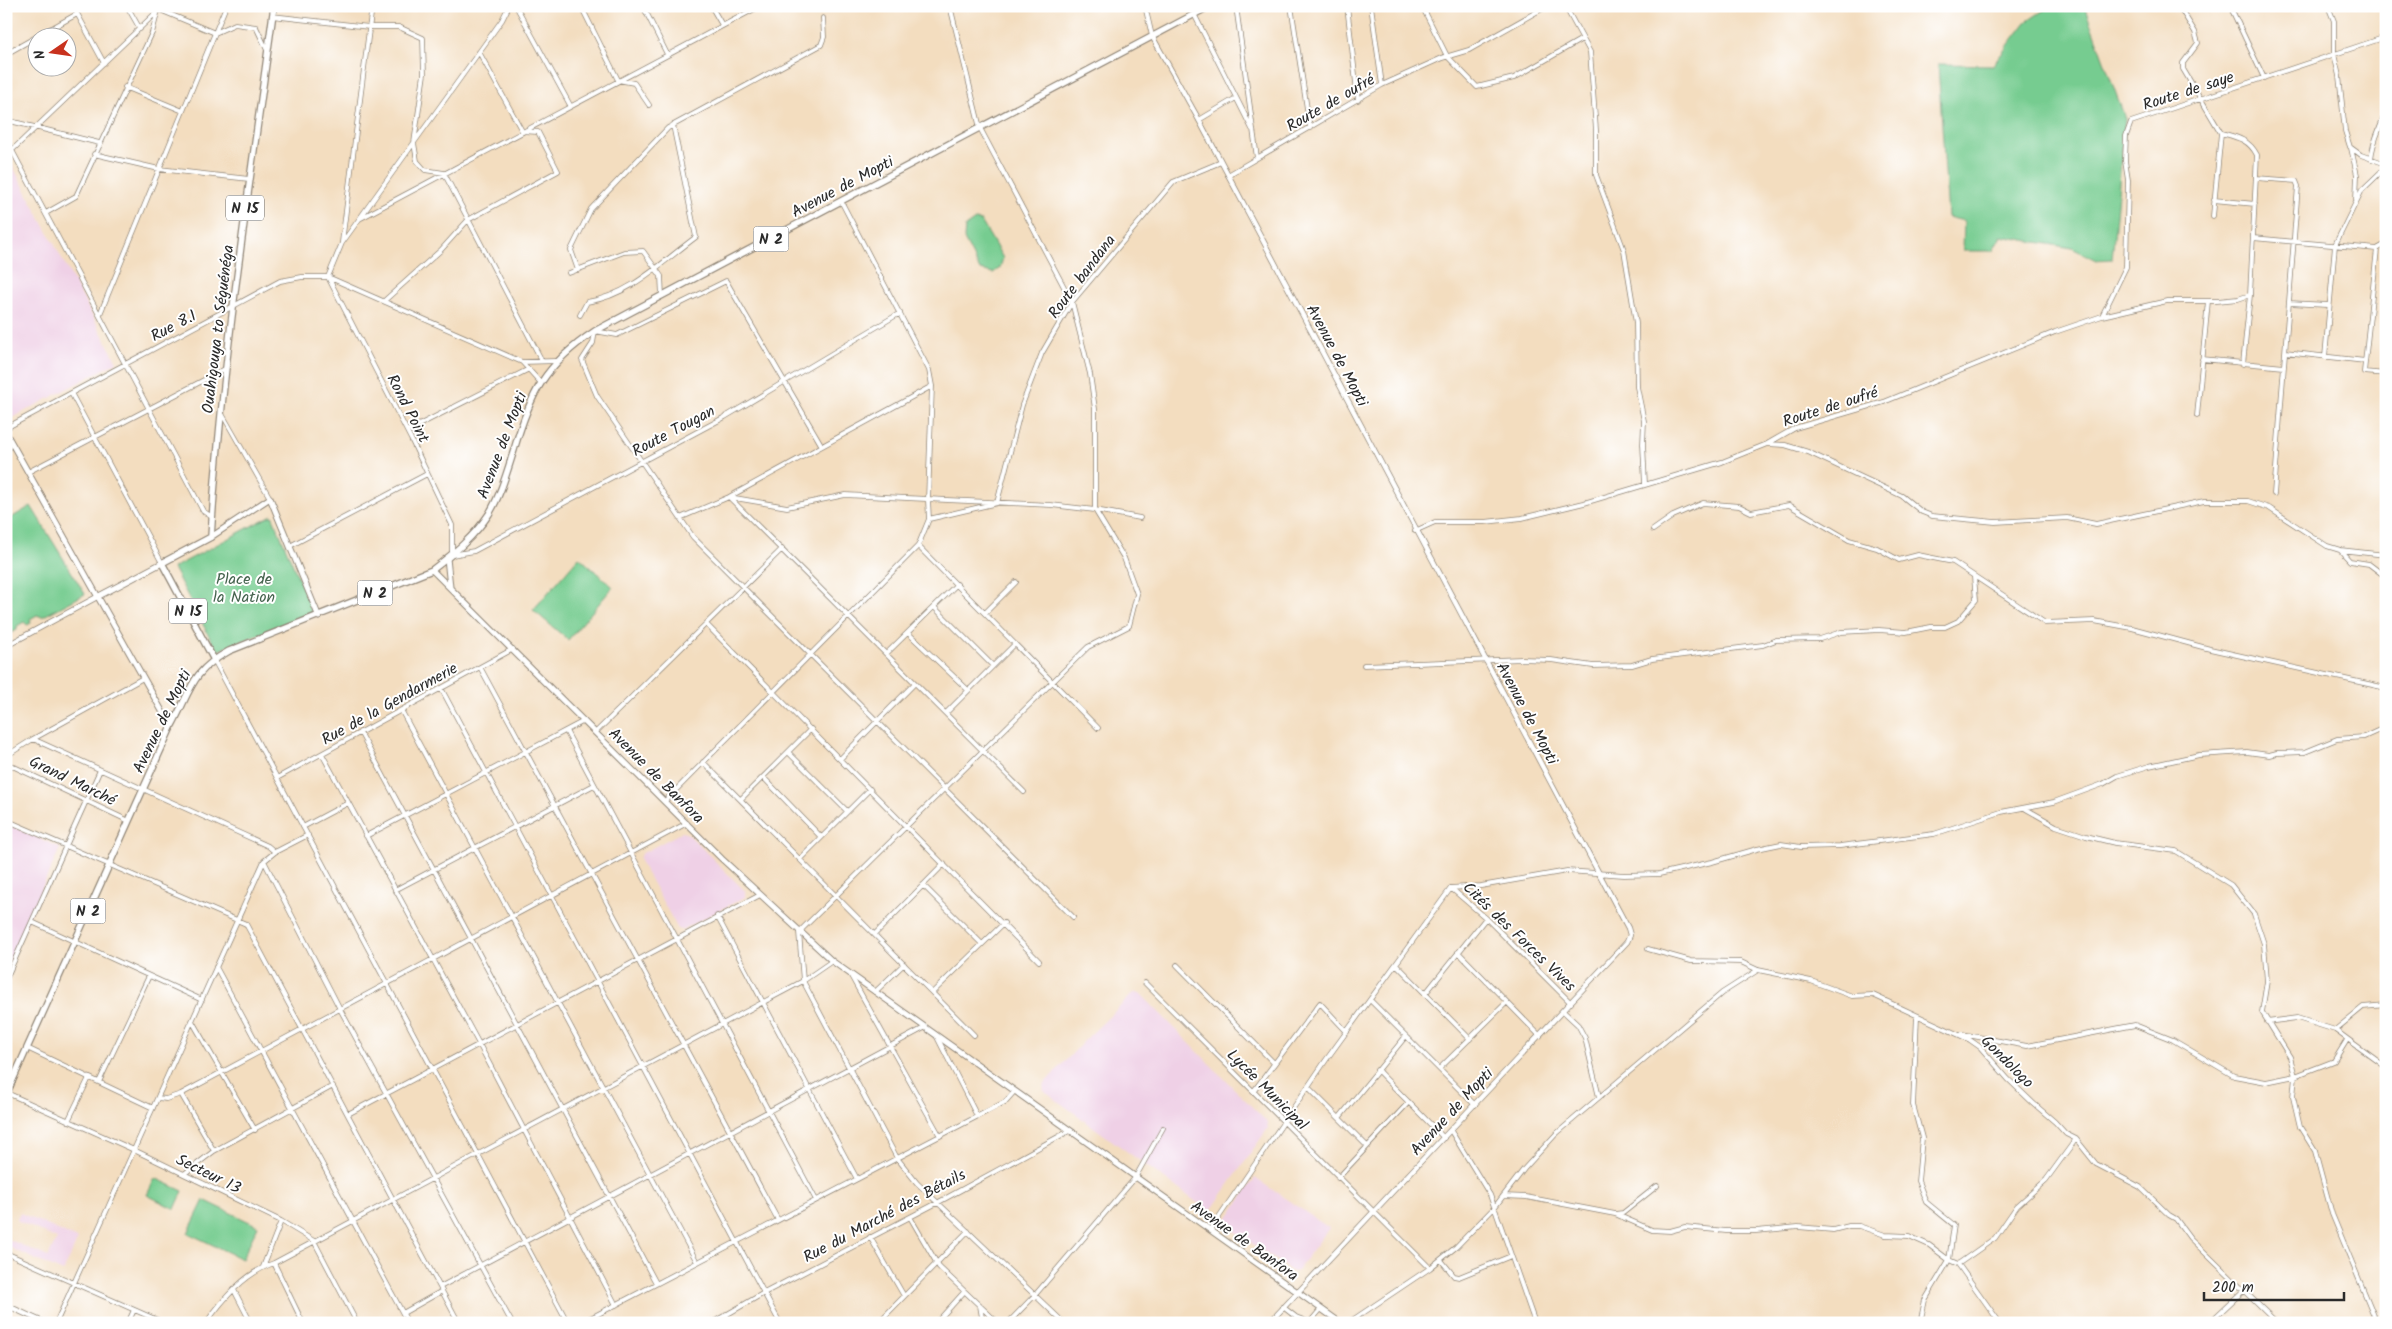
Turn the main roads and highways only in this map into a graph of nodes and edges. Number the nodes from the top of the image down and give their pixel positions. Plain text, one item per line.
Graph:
1 (274, 6) edge
2 (1210, 6) edge
3 (6, 434) edge
4 (211, 537) junction
5 (450, 557) junction
6 (162, 563) junction
7 (432, 570) junction
8 (450, 587) junction
9 (98, 597) junction
10 (318, 617) junction
11 (214, 660) junction
12 (171, 727) junction
13 (7, 1094) edge
14 (1341, 1323) edge

1 - 4 main road, Ouahigouya to Séguénéga / N 15
2 - 5 main road, Avenue de Mopti / N 2
3 - 9 main road
4 - 6 main road
4 - 10 main road
5 - 7 main road, Avenue de Mopti / N 2
5 - 8 main road
6 - 9 main road
6 - 11 main road, N 15
7 - 8 main road, Avenue de Banfora
7 - 10 main road, Avenue de Mopti / N 2
8 - 14 main road, Avenue de Banfora
9 - 12 main road
10 - 11 main road, Avenue de Mopti / N 2
11 - 12 main road, Avenue de Mopti / N 2
12 - 13 main road, Avenue de Mopti / N 2

